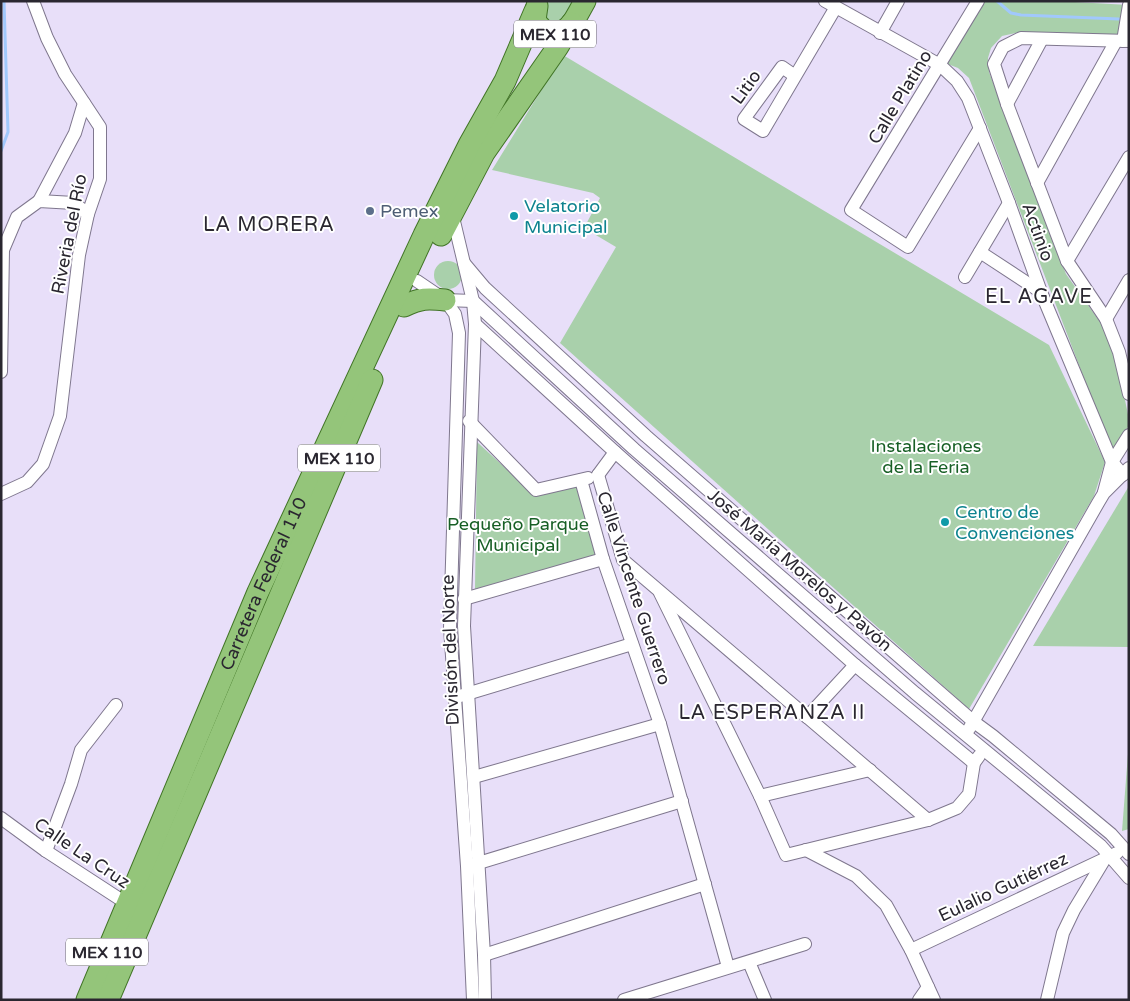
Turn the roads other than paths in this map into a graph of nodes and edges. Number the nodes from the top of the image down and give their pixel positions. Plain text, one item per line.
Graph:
1 (33, 1) edge
2 (584, 1) edge
3 (898, 1) edge
4 (978, 1) edge
5 (830, 4) edge
6 (1129, 4) edge
7 (537, 6) edge
8 (572, 23) junction
9 (880, 33) junction
10 (1042, 39) junction
11 (1122, 41) edge
12 (940, 65) junction
13 (795, 76) junction
14 (84, 103) junction
15 (1007, 104) junction
16 (980, 128) junction
17 (469, 145) junction
18 (1129, 157) edge
19 (1037, 183) junction
20 (39, 201) junction
21 (1009, 203) junction
22 (452, 212) junction
23 (88, 214) junction
24 (2, 249) edge
25 (980, 252) junction
26 (1067, 261) junction
27 (464, 263) junction
28 (965, 277) dead end
29 (1129, 280) edge
30 (417, 281) junction
31 (1040, 292) junction
32 (445, 300) junction
33 (474, 301) junction
34 (404, 306) junction
35 (1106, 319) junction
36 (475, 324) junction
37 (1124, 355) edge
38 (1, 372) edge
39 (1129, 394) edge
40 (457, 412) junction
41 (472, 422) junction
42 (1129, 435) edge
43 (615, 452) junction
44 (1112, 462) junction
45 (1126, 471) edge
46 (598, 475) junction
47 (580, 480) junction
48 (1104, 493) junction
49 (1, 494) edge
50 (603, 559) junction
51 (660, 593) junction
52 (464, 599) junction
53 (632, 644) junction
54 (856, 666) junction
55 (468, 693) junction
56 (455, 698) junction
57 (116, 705) dead end
58 (807, 717) junction
59 (974, 722) junction
60 (660, 724) junction
61 (965, 734) junction
62 (993, 736) junction
63 (982, 749) junction
64 (974, 763) junction
65 (870, 770) junction
66 (474, 777) junction
67 (760, 796) junction
68 (682, 801) junction
69 (1, 818) edge
70 (928, 820) junction
71 (806, 850) junction
72 (46, 851) junction
73 (1128, 851) edge
74 (1109, 856) junction
75 (473, 865) junction
76 (1129, 878) edge
77 (705, 884) junction
78 (127, 904) junction
79 (146, 914) junction
80 (805, 944) dead end
81 (911, 950) junction
82 (484, 955) junction
83 (749, 962) junction
84 (728, 967) junction
85 (928, 988) junction
86 (1048, 999) edge
87 (87, 1000) edge
88 (108, 1000) edge
89 (473, 1000) edge
90 (485, 1000) edge
91 (624, 1000) edge
92 (765, 1000) edge
93 (919, 1000) edge
94 (934, 1000) edge

1 - 14 street, Riveria del Río
2 - 8 main road, MEX 110
3 - 9 street
4 - 12 street, Calle Platino
5 - 9 street, Actinio
5 - 13 street, Litio
6 - 11 street
7 - 8 main road, MEX 110
7 - 17 main road, Carretera Federal 110 / MEX 110
8 - 22 main road, Carretera Federal 110 / MEX 110
9 - 12 street, Actinio
10 - 11 street
10 - 15 street
10 - 15 street
11 - 19 street
12 - 16 street, Actinio
12 - 16 street, Calle Platino
13 - 13 street, Litio
14 - 20 street
14 - 23 street, Riveria del Río
15 - 19 street
16 - 21 street, Actinio
17 - 30 main road
17 - 78 main road, Carretera Federal 110 / MEX 110
18 - 26 street
19 - 26 street
20 - 23 street
20 - 24 street
21 - 25 street
21 - 31 street, Actinio
22 - 27 street, División del Norte
22 - 30 main road, Carretera Federal 110 / MEX 110
23 - 49 street, Riveria del Río
24 - 38 street
25 - 28 street
25 - 31 street
26 - 35 street
27 - 33 street, División del Norte
27 - 59 street, José María Morelos y Pavón
29 - 35 street
30 - 32 street, División del Norte
30 - 34 main road, Carretera Federal 110 / MEX 110
31 - 44 street, Actinio
32 - 33 street
32 - 34 main road
32 - 40 street, División del Norte
33 - 36 street, División del Norte
33 - 61 street, José María Morelos y Pavón
34 - 79 main road, Carretera Federal 110 / MEX 110
35 - 37 street
36 - 41 street, División del Norte
36 - 43 street
37 - 39 street
40 - 41 street
40 - 56 street, División del Norte
41 - 47 street
41 - 52 street, División del Norte
42 - 44 street
43 - 46 street
43 - 54 street
44 - 45 street, Actinio
44 - 48 street
45 - 48 street
46 - 47 street
46 - 51 street
47 - 50 street, Calle Vincente Guerrero
48 - 59 street
50 - 52 street
50 - 53 street, Calle Vincente Guerrero
51 - 58 street
51 - 67 street
52 - 55 street, División del Norte
53 - 55 street
53 - 60 street, Calle Vincente Guerrero
54 - 58 street
54 - 64 street
55 - 56 street
55 - 66 street, División del Norte
56 - 75 street, División del Norte
57 - 72 street
58 - 65 street
59 - 61 street
59 - 62 street, José María Morelos y Pavón
60 - 66 street
60 - 68 street, Calle Vincente Guerrero
61 - 63 street, José María Morelos y Pavón
62 - 63 street
62 - 73 street, José María Morelos y Pavón
63 - 64 street
63 - 74 street, José María Morelos y Pavón
64 - 70 street
65 - 67 street
65 - 70 street
66 - 75 street, División del Norte
67 - 71 street
68 - 75 street
68 - 77 street, Calle Vincente Guerrero
69 - 72 street, Calle La Cruz
70 - 71 street
71 - 81 street
72 - 78 street, Calle La Cruz
73 - 74 street, Eulalio Gutiérrez
74 - 76 street, José María Morelos y Pavón
74 - 81 street, Eulalio Gutiérrez
74 - 86 street
75 - 82 street, División del Norte
75 - 89 street, División del Norte
77 - 82 street
77 - 84 street, Calle Vincente Guerrero
78 - 79 street, Calle La Cruz
78 - 87 main road, Carretera Federal 110 / MEX 110
79 - 88 main road, Carretera Federal 110 / MEX 110
80 - 83 street
81 - 85 street
82 - 90 street, División del Norte
83 - 84 street
83 - 92 street
84 - 91 street
85 - 93 street
85 - 94 street

